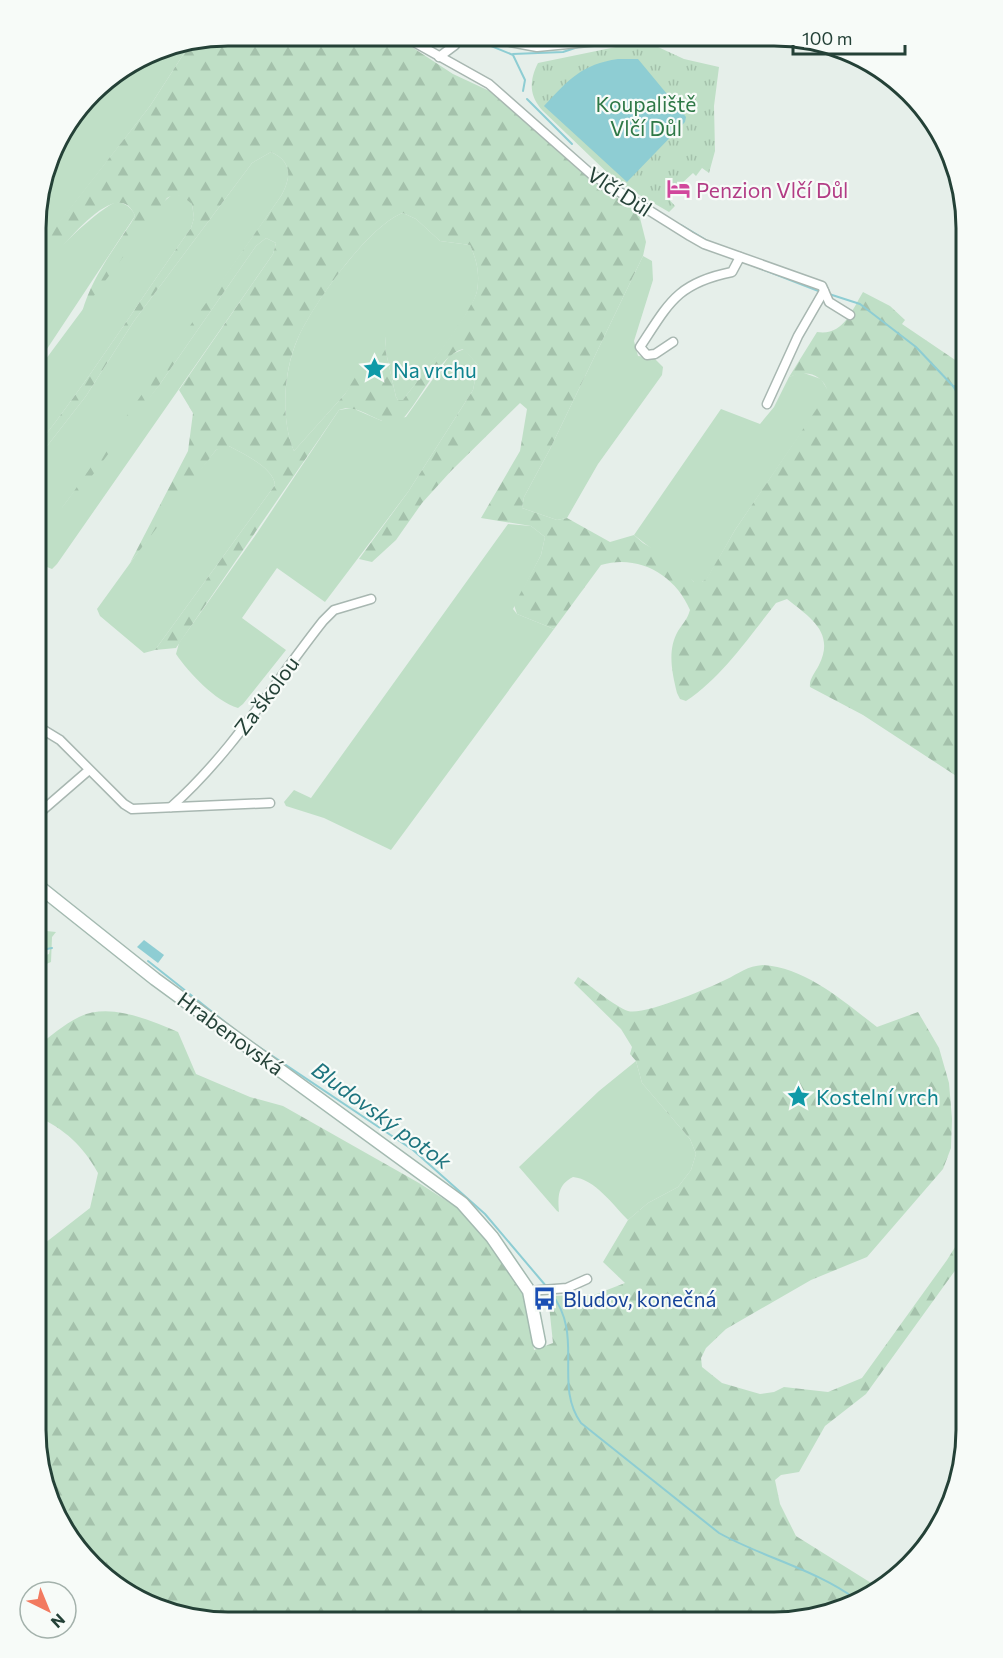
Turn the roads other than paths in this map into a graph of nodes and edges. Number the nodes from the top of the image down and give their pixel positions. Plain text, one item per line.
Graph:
1 (421, 46) edge
2 (454, 46) edge
3 (524, 46) edge
4 (547, 46) edge
5 (438, 57) junction
6 (740, 257) junction
7 (824, 291) junction
8 (850, 315) dead end
9 (673, 342) dead end
10 (767, 404) dead end
11 (371, 599) dead end
12 (46, 731) edge
13 (88, 770) junction
14 (270, 803) dead end
15 (46, 807) edge
16 (171, 807) junction
17 (46, 892) edge
18 (587, 1279) dead end
19 (529, 1291) junction
20 (538, 1342) dead end

1 - 5 street, Vlčí Důl
2 - 5 street
3 - 4 street
5 - 6 street, Vlčí Důl
6 - 7 street, Vlčí Důl
6 - 9 street
7 - 8 street, Vlčí Důl
7 - 10 street
11 - 16 street, Za školou
12 - 13 street
13 - 15 street
13 - 16 street
14 - 16 street
17 - 19 street, Hrabenovská
18 - 19 street
19 - 20 street, Hrabenovská

